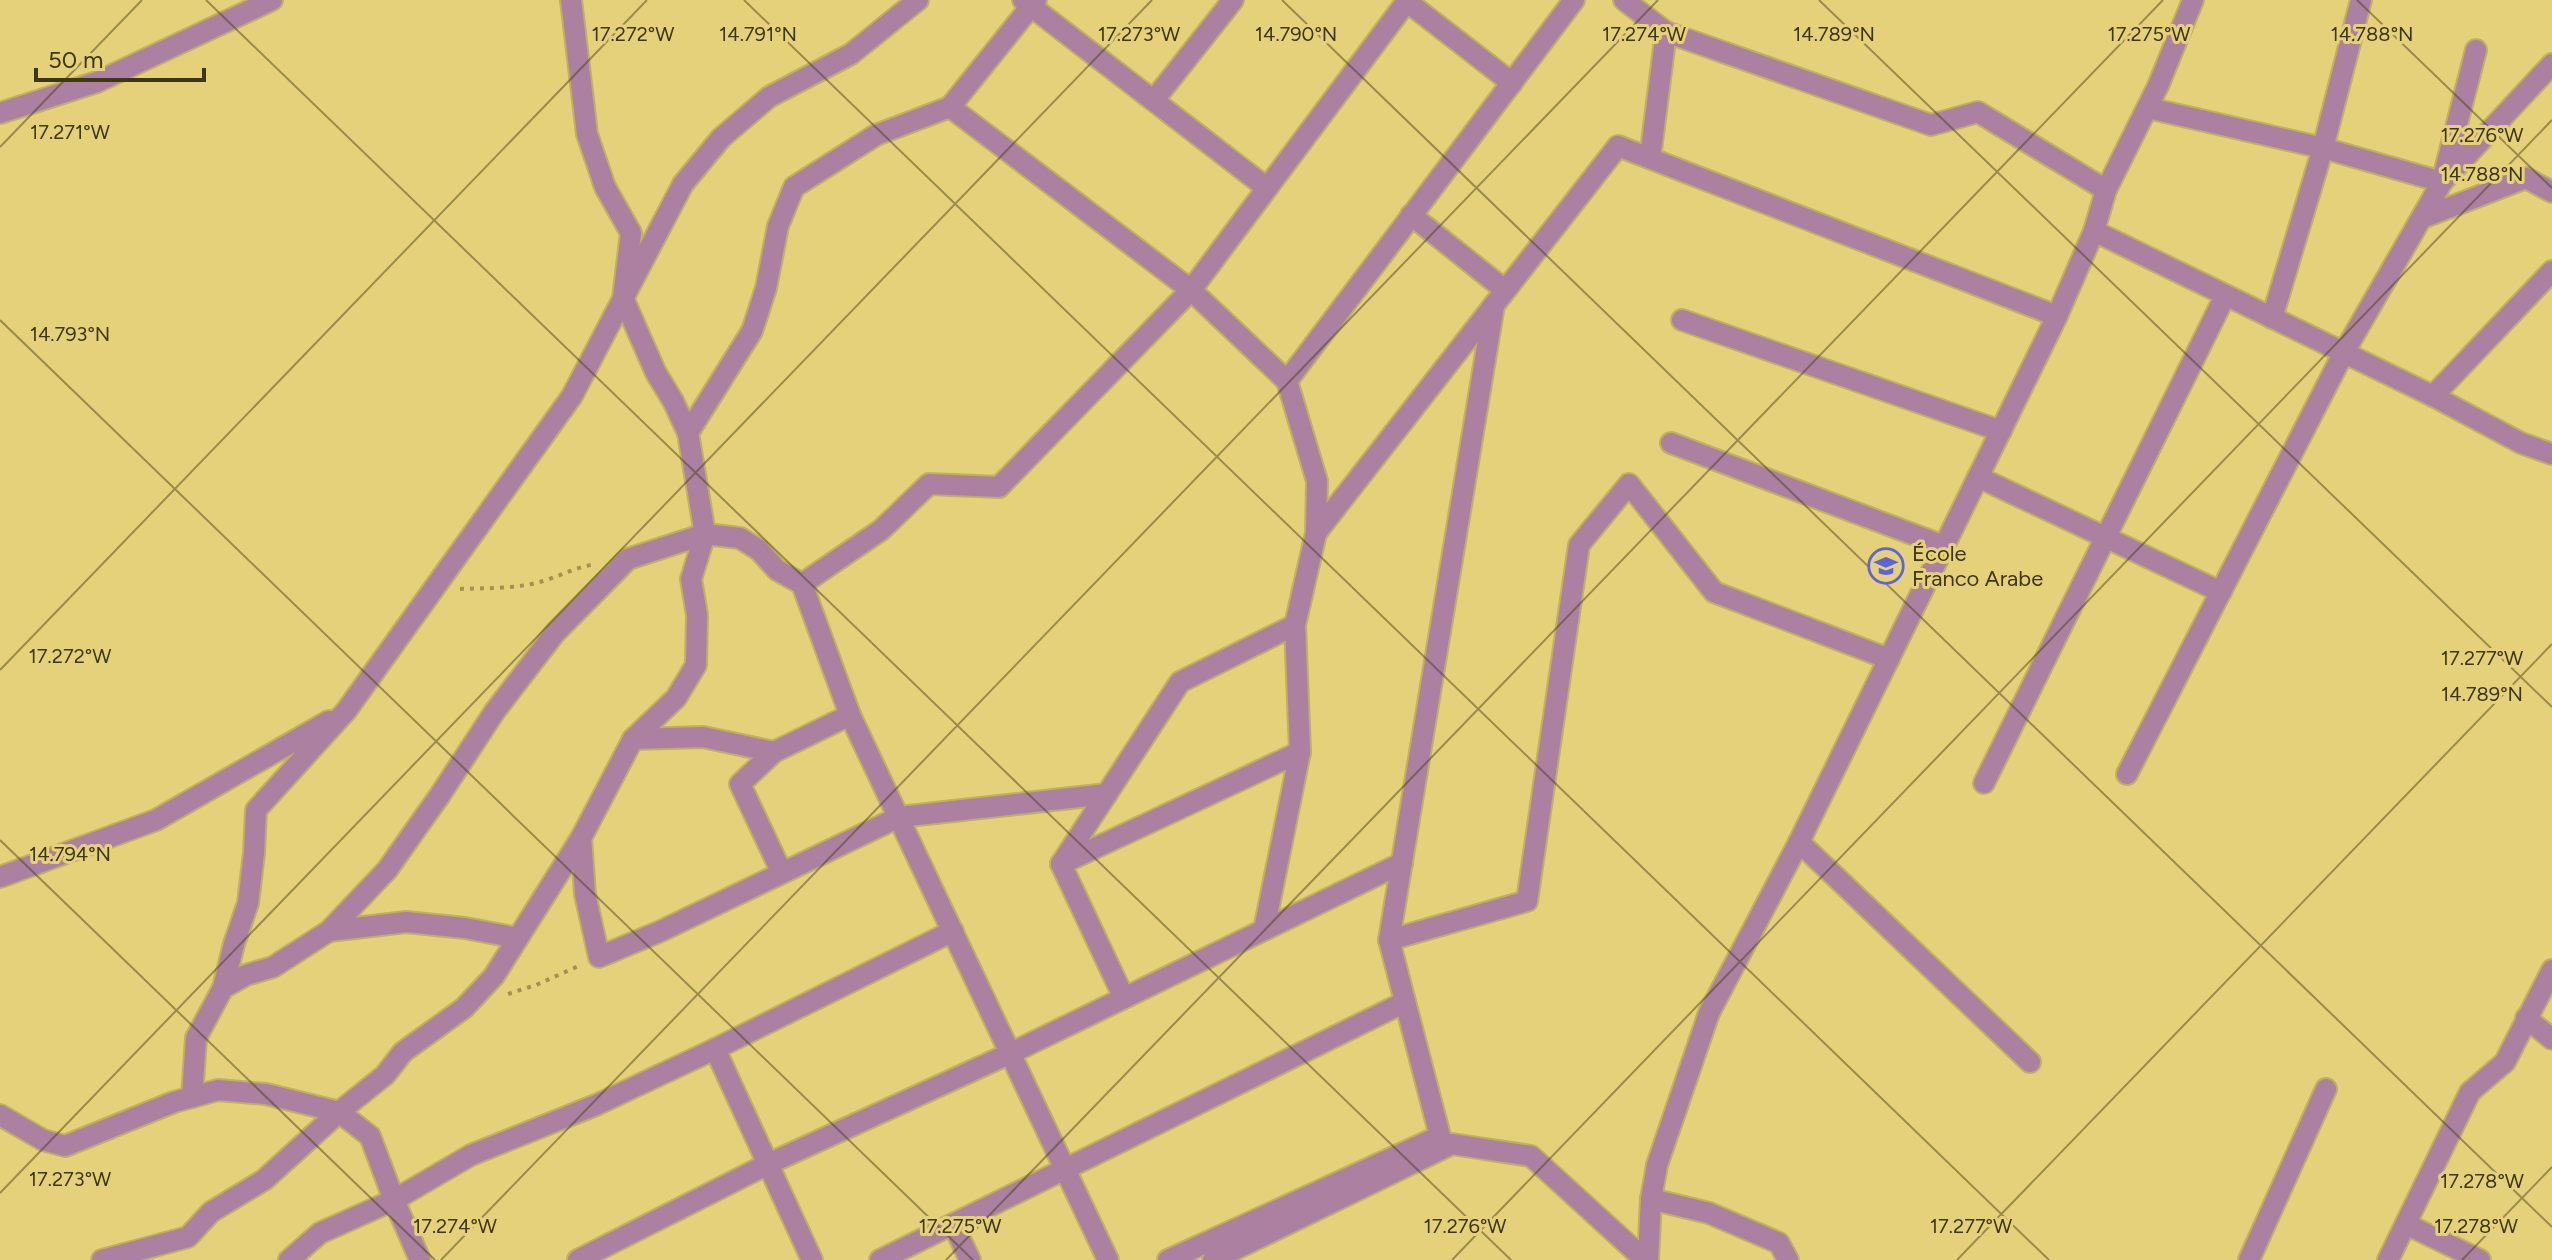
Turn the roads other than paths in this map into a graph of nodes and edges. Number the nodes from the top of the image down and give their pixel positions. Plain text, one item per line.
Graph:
1 (272, 0) edge
2 (571, 0) edge
3 (918, 0) edge
4 (1233, 0) edge
5 (1574, 0) edge
6 (1624, 0) edge
7 (2193, 0) edge
8 (2361, 0) edge
9 (1406, 1) edge
10 (1030, 2) edge
11 (1666, 32) junction
12 (2476, 50) dead end
13 (2552, 64) edge
14 (1512, 83) junction
15 (1154, 100) junction
16 (950, 107) junction
17 (2148, 108) junction
18 (0, 113) edge
19 (2323, 148) junction
20 (1650, 158) junction
21 (2442, 182) junction
22 (1267, 188) junction
23 (2106, 190) junction
24 (2552, 192) edge
25 (1411, 215) junction
26 (2422, 218) junction
27 (2094, 231) junction
28 (2552, 271) edge
29 (1191, 290) junction
30 (2225, 296) junction
31 (1499, 297) junction
32 (623, 298) junction
33 (2057, 316) junction
34 (2272, 318) junction
35 (1682, 320) dead end
36 (2343, 354) junction
37 (1287, 381) junction
38 (2433, 396) junction
39 (2001, 431) junction
40 (688, 433) junction
41 (1671, 443) dead end
42 (2552, 454) edge
43 (1978, 477) junction
44 (1316, 533) junction
45 (705, 534) junction
46 (2105, 538) junction
47 (1944, 546) junction
48 (802, 584) junction
49 (2221, 592) junction
50 (1295, 625) junction
51 (1889, 659) junction
52 (346, 711) junction
53 (850, 715) junction
54 (633, 739) junction
55 (774, 752) junction
56 (1300, 752) junction
57 (2127, 774) dead end
58 (1984, 783) dead end
59 (1107, 794) junction
60 (899, 817) junction
61 (581, 838) junction
62 (1799, 842) junction
63 (1402, 863) junction
64 (1061, 864) junction
65 (782, 873) junction
66 (0, 877) edge
67 (1264, 930) junction
68 (329, 931) junction
69 (953, 931) junction
70 (518, 938) junction
71 (1389, 940) junction
72 (2552, 970) edge
73 (223, 988) junction
74 (1124, 998) junction
75 (1405, 1002) junction
76 (2526, 1018) junction
77 (2552, 1039) edge
78 (715, 1049) junction
79 (1011, 1053) junction
80 (2030, 1062) dead end
81 (2326, 1089) dead end
82 (192, 1097) junction
83 (339, 1112) junction
84 (0, 1115) edge
85 (768, 1164) junction
86 (1065, 1169) junction
87 (1651, 1199) junction
88 (394, 1200) junction
89 (953, 1224) junction
90 (2406, 1224) junction
91 (102, 1260) edge
92 (289, 1260) edge
93 (420, 1260) edge
94 (578, 1260) edge
95 (812, 1260) edge
96 (880, 1260) edge
97 (970, 1260) edge
98 (1108, 1260) edge
99 (1168, 1260) edge
100 (1213, 1260) edge
101 (1646, 1260) edge
102 (1788, 1260) edge
103 (2249, 1260) edge
104 (2388, 1260) edge
105 (2480, 1260) edge

1 - 18 street
2 - 32 street
3 - 32 street
4 - 15 street
5 - 14 street
6 - 11 street
7 - 17 street
8 - 19 street
9 - 14 street
9 - 22 street
10 - 15 street
10 - 16 street
11 - 20 street
11 - 23 street
12 - 21 street
13 - 21 street
14 - 25 street
15 - 22 street
16 - 29 street
16 - 40 street
17 - 19 street
17 - 23 street
19 - 21 street
19 - 34 street
20 - 31 street
20 - 33 street
21 - 26 street
22 - 29 street
23 - 27 street
24 - 26 street
25 - 31 street
25 - 37 street
26 - 36 street
27 - 30 street
27 - 33 street
28 - 38 street
29 - 37 street
29 - 48 street
30 - 34 street
30 - 46 street
31 - 44 street
31 - 63 street
32 - 40 street
32 - 52 street
33 - 39 street
34 - 36 street
35 - 39 street
36 - 38 street
36 - 49 street
37 - 44 street
38 - 42 street
39 - 43 street
40 - 45 street
41 - 47 street
43 - 46 street
43 - 47 street
44 - 50 street
45 - 48 street
45 - 54 street
45 - 68 street
46 - 49 street
46 - 58 street
47 - 51 street
48 - 53 street
49 - 57 street
50 - 56 street
50 - 59 street
51 - 62 street
51 - 71 street
52 - 66 street
52 - 73 street
53 - 55 street
53 - 60 street
54 - 55 street
54 - 61 street
55 - 65 street
56 - 64 street
56 - 67 street
59 - 60 street
59 - 64 street
60 - 65 street
60 - 69 street
61 - 65 street
61 - 70 street
62 - 80 street
62 - 87 street
63 - 67 street
63 - 71 street
64 - 74 street
67 - 74 street
68 - 70 street
68 - 73 street
69 - 78 street
69 - 79 street
70 - 83 street
71 - 75 street
72 - 76 street
73 - 82 street
74 - 79 street
75 - 86 street
75 - 99 street
76 - 77 street
76 - 90 street
78 - 85 street
78 - 88 street
79 - 85 street
79 - 86 street
81 - 103 street
82 - 83 street
82 - 84 street
83 - 88 street
83 - 91 street
85 - 94 street
85 - 95 street
86 - 89 street
86 - 98 street
87 - 101 street
87 - 102 street
88 - 92 street
88 - 93 street
89 - 96 street
89 - 97 street
90 - 104 street
90 - 105 street
100 - 101 street

